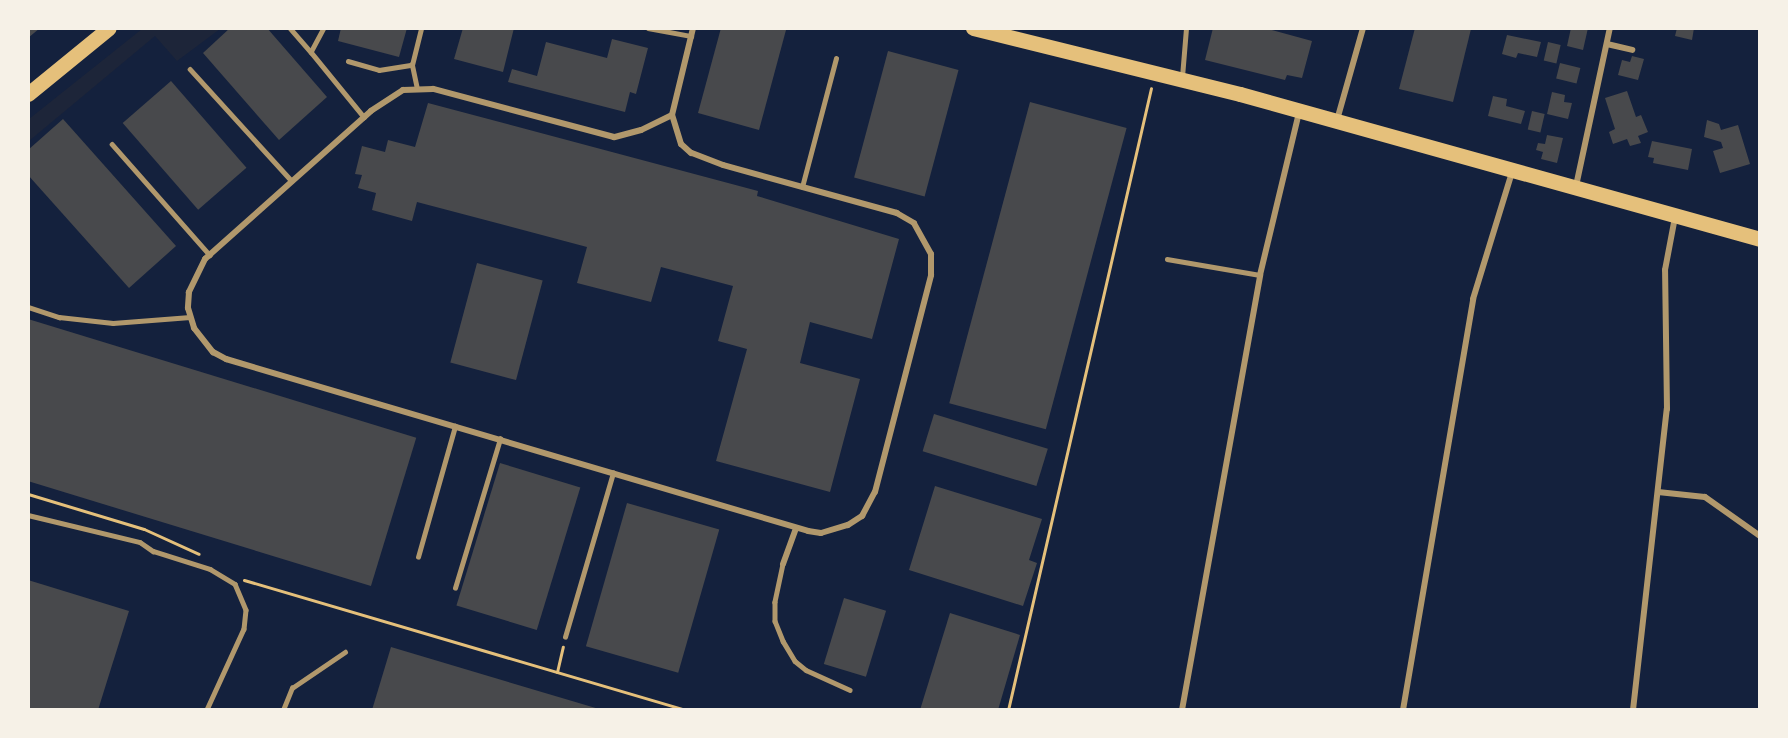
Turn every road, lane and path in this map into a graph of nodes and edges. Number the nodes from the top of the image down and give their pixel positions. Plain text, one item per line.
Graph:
1 (109, 28) edge
2 (290, 28) edge
3 (324, 28) edge
4 (421, 28) edge
5 (648, 28) edge
6 (693, 28) edge
7 (973, 28) edge
8 (1186, 28) edge
9 (1363, 28) edge
10 (1610, 28) edge
11 (691, 36) junction
12 (1607, 44) junction
13 (1632, 50) dead end
14 (311, 52) junction
15 (836, 58) dead end
16 (348, 61) dead end
17 (412, 65) junction
18 (190, 69) dead end
19 (1154, 74) junction
20 (1182, 80) junction
21 (417, 89) junction
22 (30, 91) edge
23 (1300, 111) junction
24 (672, 115) junction
25 (364, 117) junction
26 (1337, 120) junction
27 (112, 144) dead end
28 (1512, 172) junction
29 (292, 181) junction
30 (802, 187) junction
31 (1575, 190) junction
32 (1675, 217) junction
33 (1760, 239) edge
34 (210, 255) junction
35 (1167, 259) dead end
36 (1260, 275) junction
37 (28, 307) edge
38 (190, 317) junction
39 (454, 426) junction
40 (500, 439) junction
41 (613, 473) junction
42 (1658, 492) junction
43 (28, 494) edge
44 (28, 515) edge
45 (796, 528) junction
46 (1760, 537) edge
47 (418, 557) dead end
48 (207, 558) dead end
49 (783, 564) joint
50 (229, 578) junction
51 (455, 588) dead end
52 (565, 637) joint
53 (345, 652) dead end
54 (557, 672) junction
55 (850, 690) dead end
56 (207, 710) edge
57 (283, 710) edge
58 (686, 710) edge
59 (1008, 710) edge
60 (1182, 710) edge
61 (1403, 710) edge
62 (1634, 710) edge

1 - 22 main road
2 - 14 lane
3 - 14 lane
4 - 17 lane
5 - 11 lane
6 - 11 street
7 - 19 main road
8 - 20 lane
9 - 26 street
10 - 12 street
11 - 24 street
12 - 13 street
12 - 31 street
14 - 25 lane
15 - 30 lane
16 - 17 lane
17 - 21 lane
18 - 29 lane
19 - 20 main road
19 - 59 path
20 - 23 main road
21 - 24 street
21 - 25 street
23 - 26 main road
23 - 36 street
24 - 30 street
25 - 29 street
26 - 28 main road
27 - 34 lane
28 - 31 main road
28 - 61 street
29 - 34 street
30 - 45 street
31 - 32 main road
32 - 33 main road
32 - 42 street
34 - 38 street
35 - 36 lane
36 - 60 street
37 - 38 lane
38 - 39 street
39 - 40 street
39 - 47 lane
40 - 41 street
40 - 51 lane
41 - 45 street
41 - 52 lane
42 - 46 street
42 - 62 street
43 - 48 path
44 - 50 lane
45 - 49 street
49 - 55 lane
50 - 54 path
50 - 56 lane
52 - 54 path
53 - 57 lane
54 - 58 path

